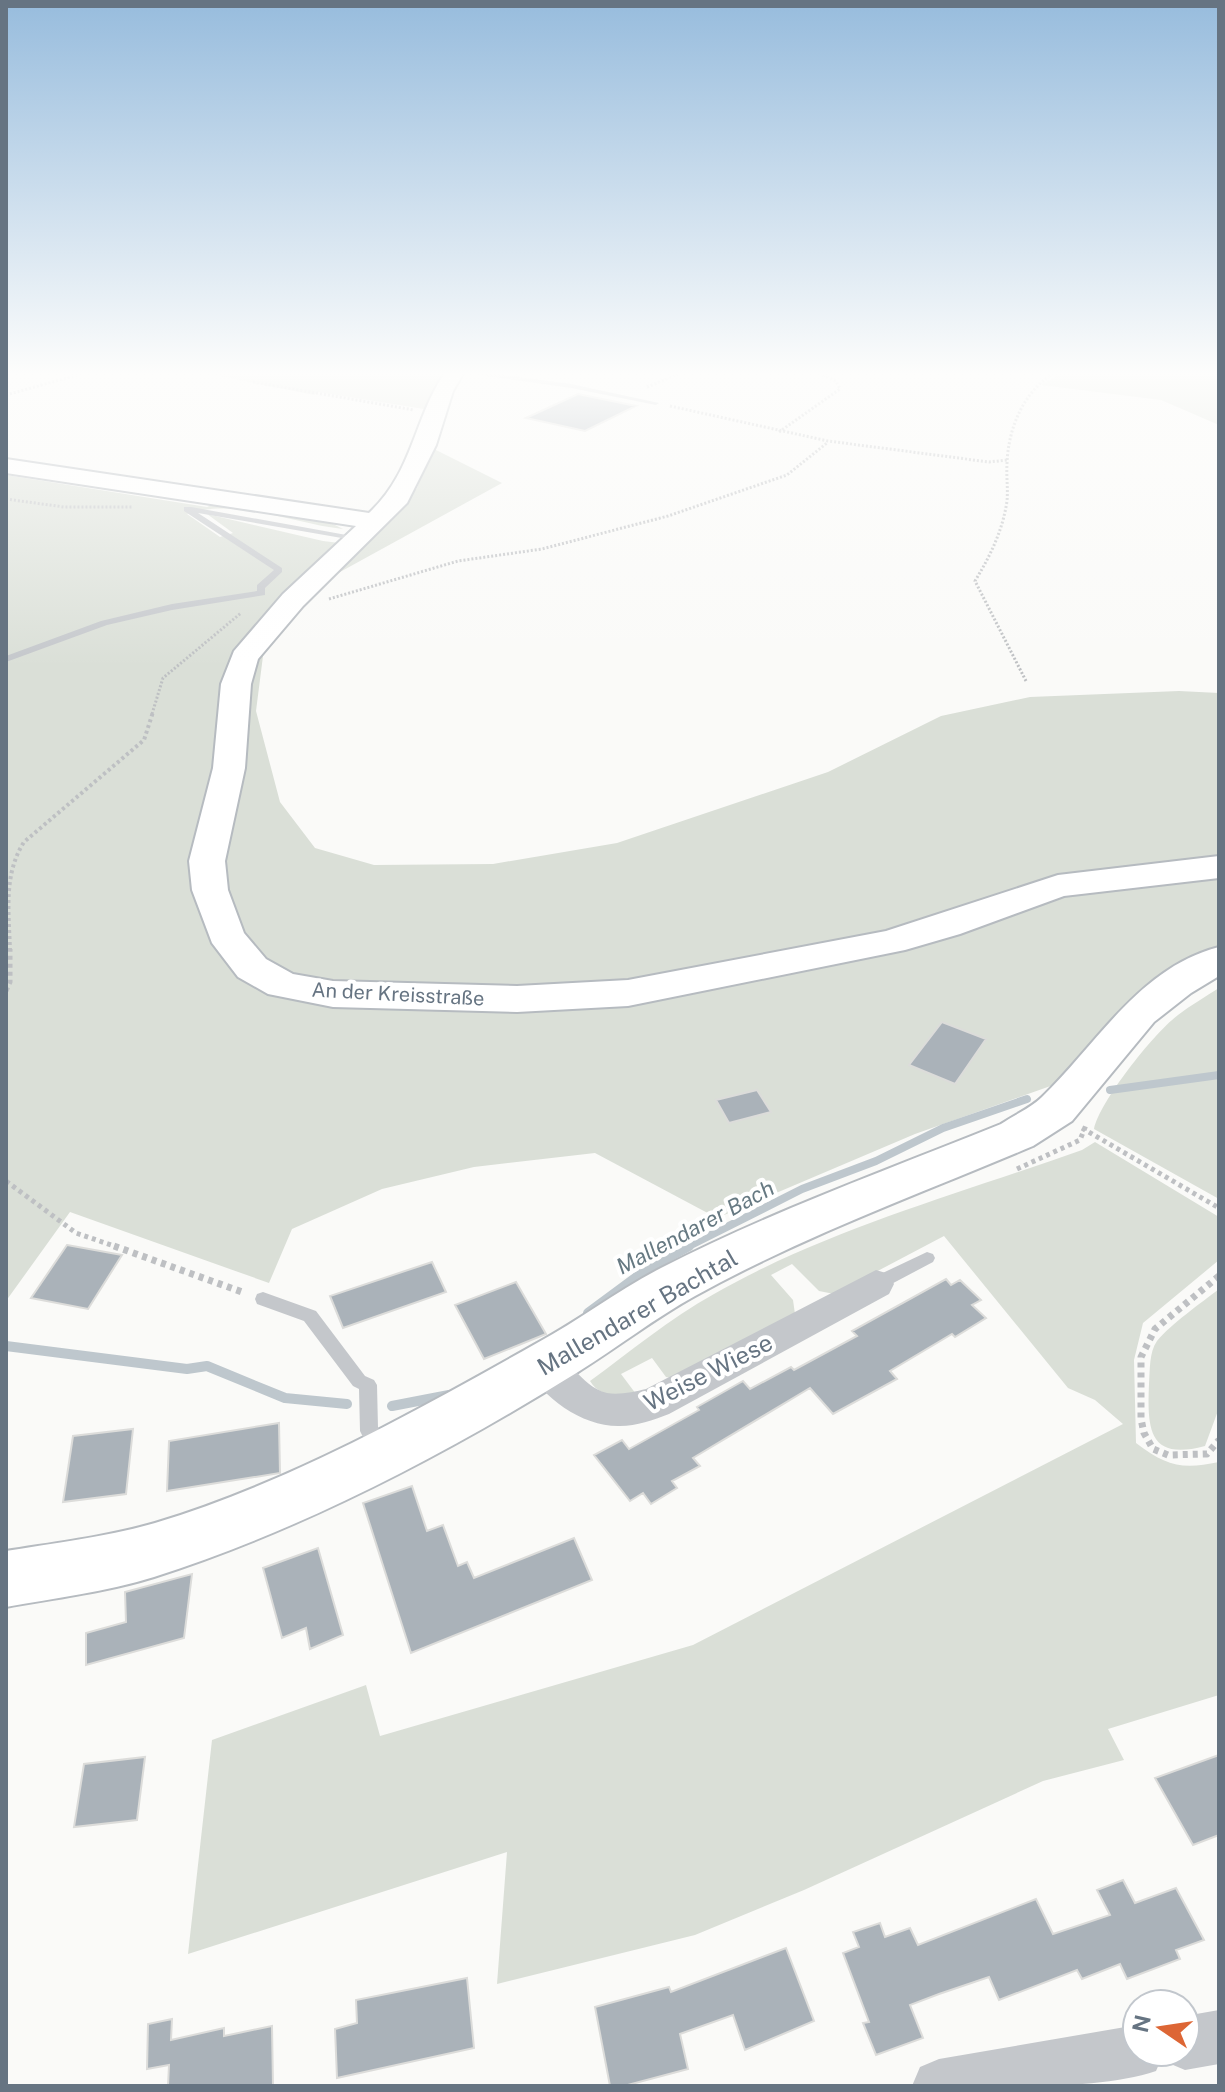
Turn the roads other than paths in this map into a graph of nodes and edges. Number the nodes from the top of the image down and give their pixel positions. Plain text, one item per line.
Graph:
1 (38, 472) edge
2 (412, 472) edge
3 (368, 530) junction
4 (277, 597) junction
5 (6, 659) edge
6 (1219, 867) edge
7 (1219, 959) edge
8 (927, 1258) dead end
9 (876, 1284) joint
10 (263, 1299) road end
11 (544, 1365) junction
12 (390, 1452) junction
13 (6, 1579) edge
14 (1121, 2055) edge
15 (939, 2086) edge

1 - 3 street
2 - 3 street, An der Kreisstraße
3 - 4 street, An der Kreisstraße
3 - 4 lane
4 - 5 lane
4 - 6 street, An der Kreisstraße
7 - 11 street, Mallendarer Bachtal
8 - 9 lane
9 - 11 street, Weise Wiese
10 - 12 lane
11 - 12 street, Mallendarer Bachtal
12 - 13 street, Mallendarer Bachtal
14 - 15 street

